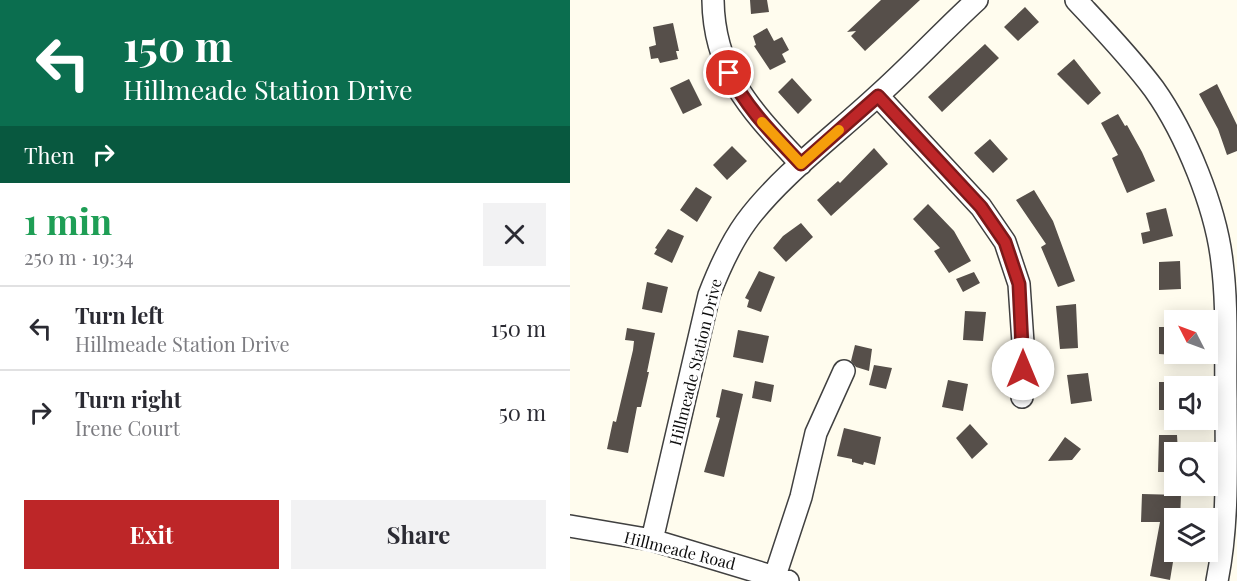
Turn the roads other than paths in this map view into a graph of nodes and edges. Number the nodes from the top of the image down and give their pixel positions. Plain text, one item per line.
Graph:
1 (713, 0) edge
2 (977, 0) edge
3 (1076, 0) edge
4 (878, 96) junction
5 (801, 164) junction
6 (844, 371) dead end
7 (1022, 397) dead end
8 (570, 526) edge
9 (652, 540) junction
10 (771, 578) edge
11 (1217, 581) edge

1 - 5 street
2 - 4 street, Hillmeade Station Drive
3 - 11 street
4 - 5 street, Hillmeade Station Drive
4 - 7 street
5 - 9 street, Hillmeade Station Drive
6 - 10 street
8 - 9 street, Hillmeade Road
9 - 10 street, Hillmeade Road

